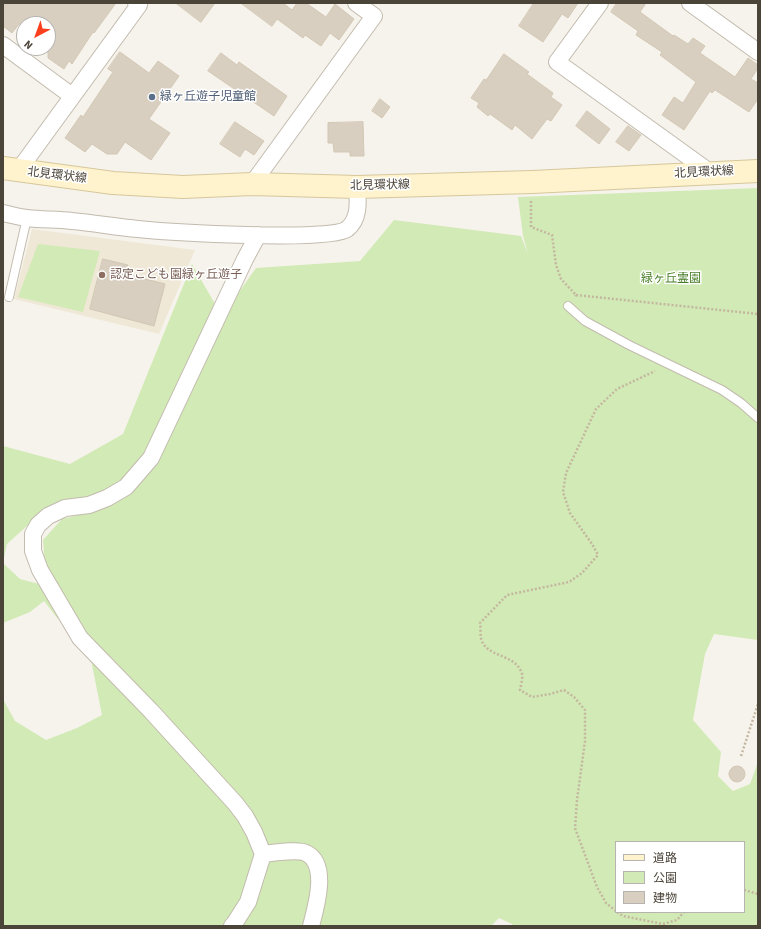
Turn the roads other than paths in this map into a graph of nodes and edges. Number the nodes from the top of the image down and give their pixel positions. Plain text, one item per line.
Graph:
1 (136, 3) edge
2 (356, 3) edge
3 (600, 3) edge
4 (690, 3) edge
5 (3, 45) edge
6 (758, 52) edge
7 (72, 96) junction
8 (756, 168) edge
9 (11, 170) edge
10 (711, 172) junction
11 (252, 184) junction
12 (357, 187) junction
13 (3, 213) edge
14 (27, 218) junction
15 (258, 235) junction
16 (9, 297) dead end
17 (568, 306) road end
18 (758, 418) edge
19 (263, 854) junction
20 (232, 926) edge
21 (311, 926) edge

1 - 7 street
2 - 11 street
3 - 10 street
4 - 6 street
5 - 7 street
7 - 9 street
8 - 10 main road, 北見環状線
9 - 11 main road, 北見環状線
10 - 12 main road, 北見環状線
11 - 12 main road, 北見環状線
12 - 15 street
13 - 14 street
14 - 15 street
14 - 16 lane
15 - 19 street
17 - 18 lane
19 - 20 street
19 - 21 street

